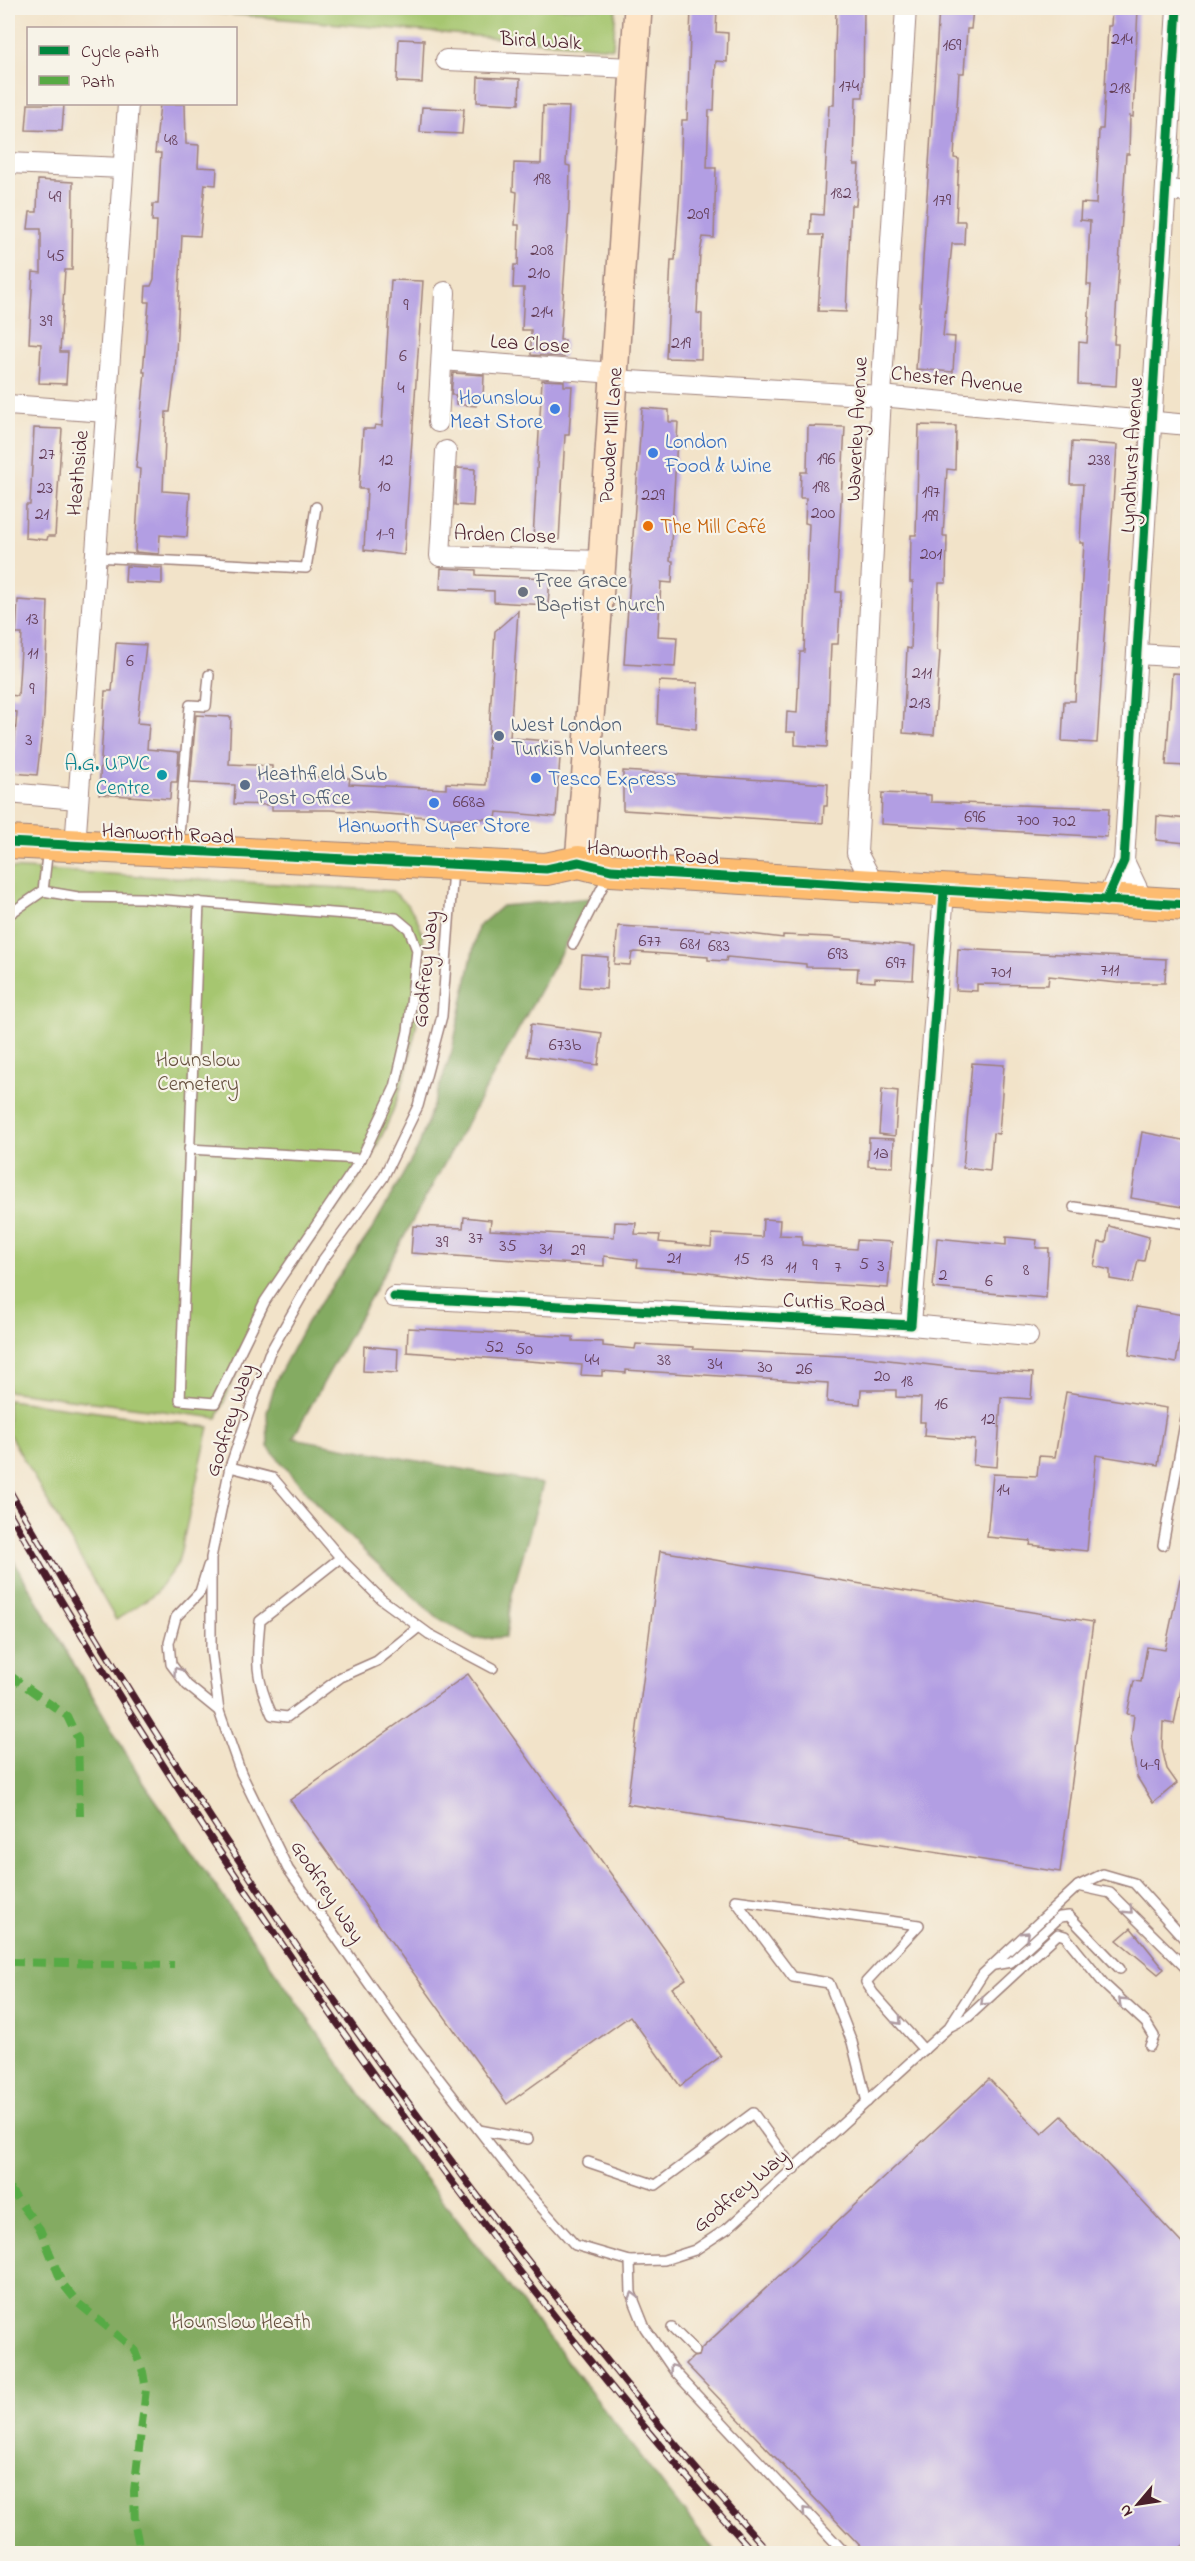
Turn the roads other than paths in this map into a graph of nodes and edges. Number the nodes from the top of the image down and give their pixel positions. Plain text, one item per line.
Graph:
1 (638, 8) edge
2 (906, 8) edge
3 (1178, 8) edge
4 (446, 60) dead end
5 (633, 68) junction
6 (128, 105) edge
7 (8, 163) edge
8 (123, 168) junction
9 (1166, 190) junction
10 (1188, 192) edge
11 (445, 292) dead end
12 (442, 360) junction
13 (614, 377) junction
14 (881, 396) junction
15 (8, 405) edge
16 (106, 412) junction
17 (438, 422) dead end
18 (1150, 423) junction
19 (1188, 425) edge
20 (446, 452) dead end
21 (316, 507) dead end
22 (94, 557) junction
23 (602, 561) junction
24 (1137, 654) junction
25 (1188, 657) edge
26 (209, 675) dead end
27 (8, 794) edge
28 (77, 799) junction
29 (8, 842) edge
30 (62, 846) junction
31 (178, 852) junction
32 (856, 853) junction
33 (1124, 861) junction
34 (579, 862) junction
35 (453, 863) junction
36 (611, 870) junction
37 (832, 884) junction
38 (874, 887) junction
39 (44, 891) junction
40 (944, 892) junction
41 (1106, 901) junction
42 (199, 903) junction
43 (1144, 903) junction
44 (1188, 905) edge
45 (8, 915) edge
46 (573, 944) dead end
47 (189, 1149) junction
48 (361, 1159) junction
49 (1074, 1207) dead end
50 (1188, 1224) edge
51 (394, 1297) dead end
52 (911, 1324) junction
53 (1028, 1336) dead end
54 (1188, 1407) edge
55 (230, 1467) junction
56 (1163, 1545) dead end
57 (211, 1558) junction
58 (340, 1558) junction
59 (419, 1627) junction
60 (493, 1668) dead end
61 (219, 1711) junction
62 (1078, 1886) junction
63 (1188, 1943) edge
64 (994, 1965) junction
65 (1120, 1969) dead end
66 (1188, 1971) edge
67 (949, 2027) junction
68 (1150, 2046) dead end
69 (924, 2050) junction
70 (867, 2102) junction
71 (479, 2130) junction
72 (528, 2139) dead end
73 (588, 2162) dead end
74 (794, 2169) junction
75 (630, 2261) junction
76 (672, 2328) dead end
77 (695, 2351) dead end
78 (846, 2553) edge

1 - 5 street, Powder Mill Lane
2 - 14 street, Waverley Avenue
3 - 9 street, Lyndhurst Avenue
4 - 5 street, Bird Walk
5 - 13 street, Powder Mill Lane
6 - 8 street, Heathside
7 - 8 street
8 - 16 street, Heathside
9 - 10 street
9 - 18 street, Lyndhurst Avenue
11 - 12 street
12 - 13 street, Lea Close
12 - 17 street
13 - 14 street, Chester Avenue
13 - 23 street, Powder Mill Lane
14 - 18 street, Chester Avenue
14 - 32 street, Waverley Avenue
15 - 16 street
16 - 22 street, Heathside
18 - 19 street, Chester Avenue
18 - 24 street, Lyndhurst Avenue
20 - 23 street, Arden Close
21 - 22 lane
22 - 28 street, Heathside
23 - 34 street, Powder Mill Lane
24 - 25 street
24 - 33 street, Lyndhurst Avenue
26 - 31 lane
27 - 28 street
28 - 30 street, Heathside
29 - 30 main road, Hanworth Road
30 - 31 main road, Hanworth Road
30 - 39 lane
31 - 35 main road, Hanworth Road
32 - 37 street
32 - 38 street
33 - 41 street, Lyndhurst Avenue
33 - 43 street, Lyndhurst Avenue
34 - 35 main road, Hanworth Road
34 - 36 main road, Hanworth Road
35 - 55 lane, Godfrey Way
36 - 37 main road, Hanworth Road
36 - 46 lane
37 - 38 main road, Hanworth Road
38 - 40 main road, Hanworth Road
39 - 42 lane
39 - 45 lane
40 - 41 main road, Hanworth Road
40 - 52 street, Curtis Road
41 - 43 main road, Hanworth Road
42 - 47 lane
42 - 48 lane
43 - 44 main road, Hanworth Road
47 - 48 lane
47 - 48 lane
49 - 50 lane
51 - 52 street, Curtis Road
52 - 53 street, Curtis Road
54 - 56 lane
55 - 57 lane, Godfrey Way
55 - 58 lane
57 - 61 lane, Godfrey Way
61 -> 57 lane
58 - 59 lane
58 - 59 lane
59 - 60 lane
61 - 71 lane, Godfrey Way
62 - 63 lane, Godfrey Way
64 -> 62 lane, Godfrey Way
62 -> 66 lane
64 - 65 lane
64 - 67 lane, Godfrey Way
68 -> 67 lane
67 - 69 lane, Godfrey Way
69 - 70 lane, Godfrey Way
70 -> 69 lane
70 - 74 lane, Godfrey Way
71 - 72 lane
71 - 75 lane, Godfrey Way
73 - 74 lane
74 - 75 lane, Godfrey Way
78 -> 75 lane
76 - 77 lane

